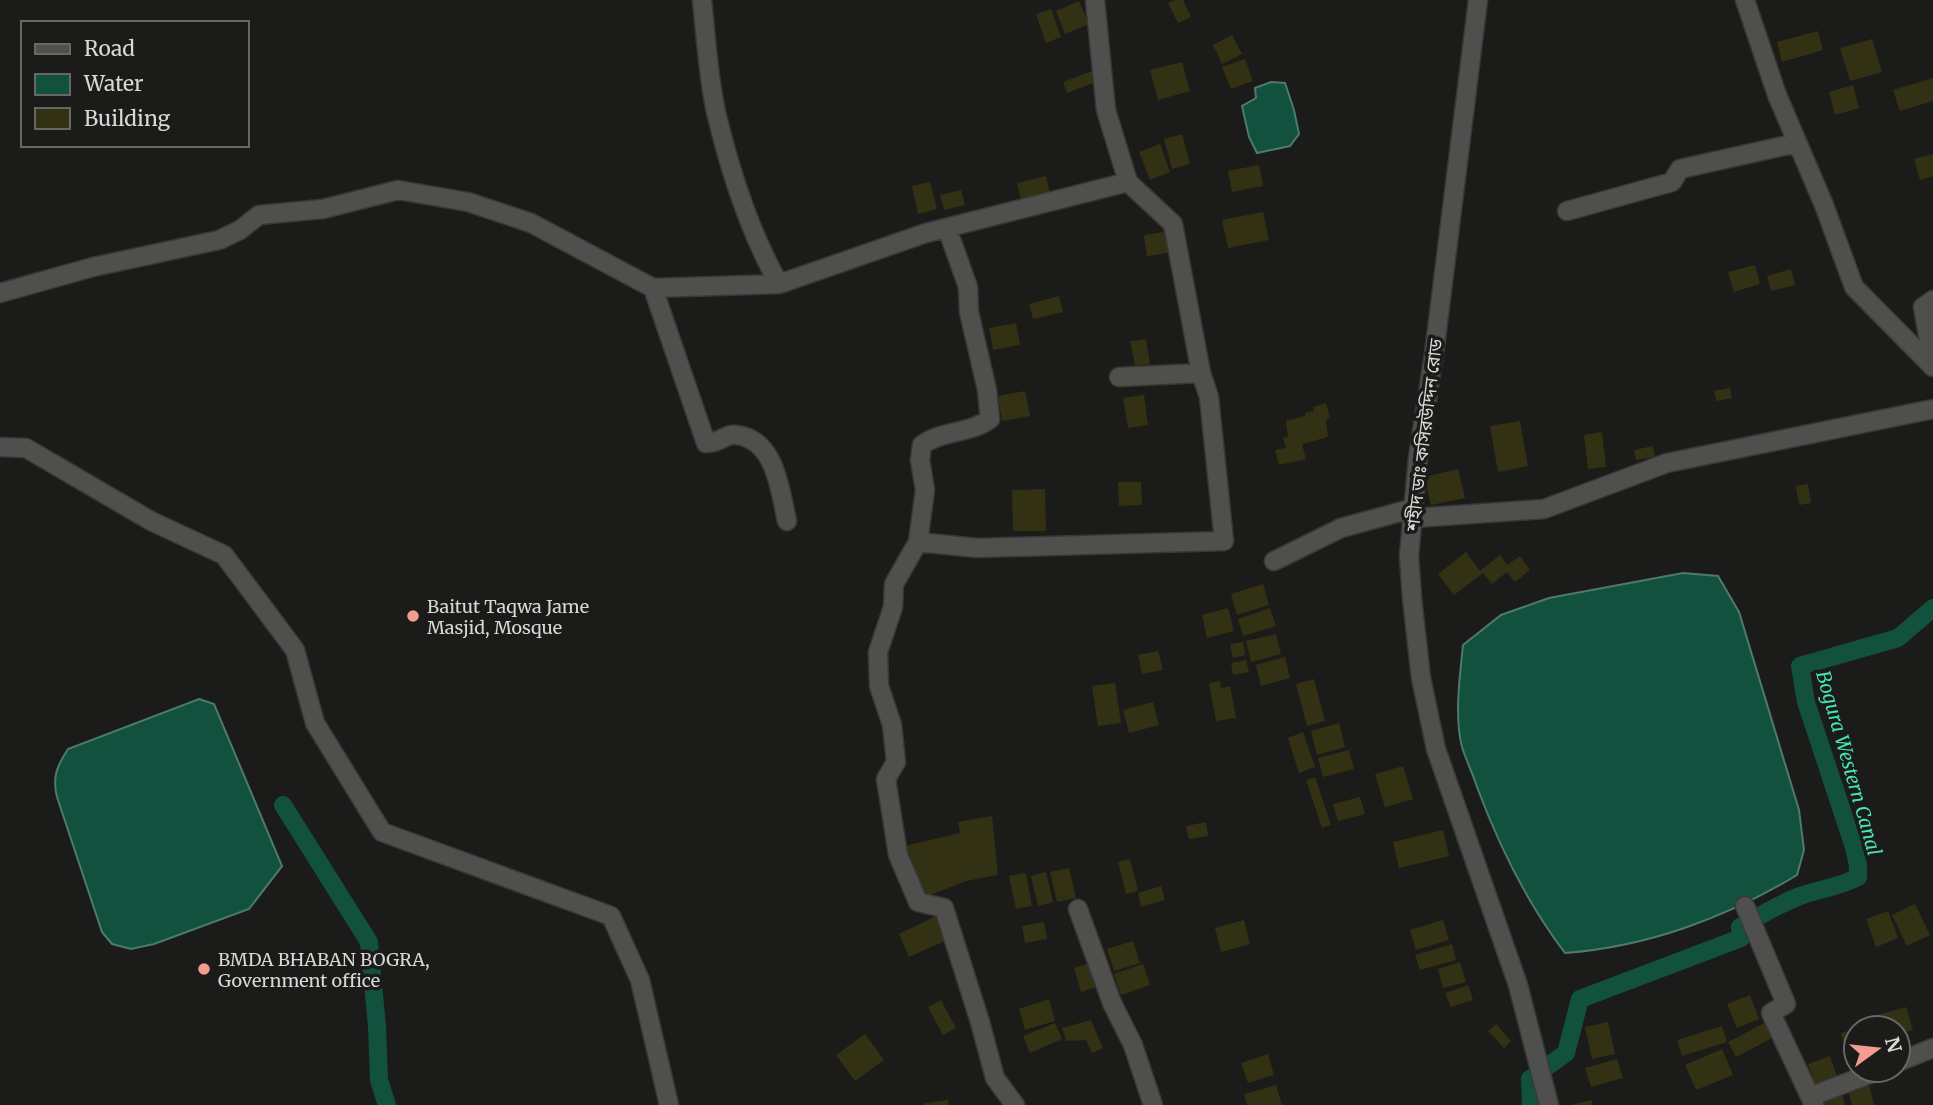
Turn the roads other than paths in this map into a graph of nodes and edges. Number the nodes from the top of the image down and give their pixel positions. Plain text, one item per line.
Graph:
1 (702, 0) edge
2 (1095, 0) edge
3 (1478, 0) edge
4 (1745, 0) edge
5 (1797, 142) junction
6 (1128, 182) junction
7 (1567, 211) dead end
8 (947, 228) junction
9 (779, 284) junction
10 (653, 288) junction
11 (0, 293) edge
12 (1933, 300) edge
13 (1933, 365) edge
14 (1201, 373) junction
15 (1119, 377) dead end
16 (1933, 409) edge
17 (0, 447) edge
18 (1414, 513) junction
19 (787, 521) dead end
20 (918, 542) junction
21 (1274, 561) dead end
22 (1078, 909) dead end
23 (1749, 915) dead end
24 (1933, 1048) edge
25 (1912, 1056) edge
26 (1850, 1084) edge
27 (1813, 1101) edge
28 (669, 1105) edge
29 (1015, 1105) edge
30 (1153, 1105) edge
31 (1549, 1105) edge

1 - 9 street
2 - 6 street
3 - 18 street, শহীদ ডাঃ কসিরউদ্দিন রোড
4 - 5 street
5 - 7 street
5 - 13 street
6 - 8 street
6 - 14 street
8 - 9 street
8 - 20 street
9 - 10 street
10 - 11 street
10 - 19 street
12 - 13 street
14 - 15 street
14 - 20 street
16 - 18 street
17 - 28 street
18 - 21 street
18 - 31 street, শহীদ ডাঃ কসিরউদ্দিন রোড
20 - 29 street
22 - 30 street
23 - 27 street
24 - 25 street
26 - 27 street

